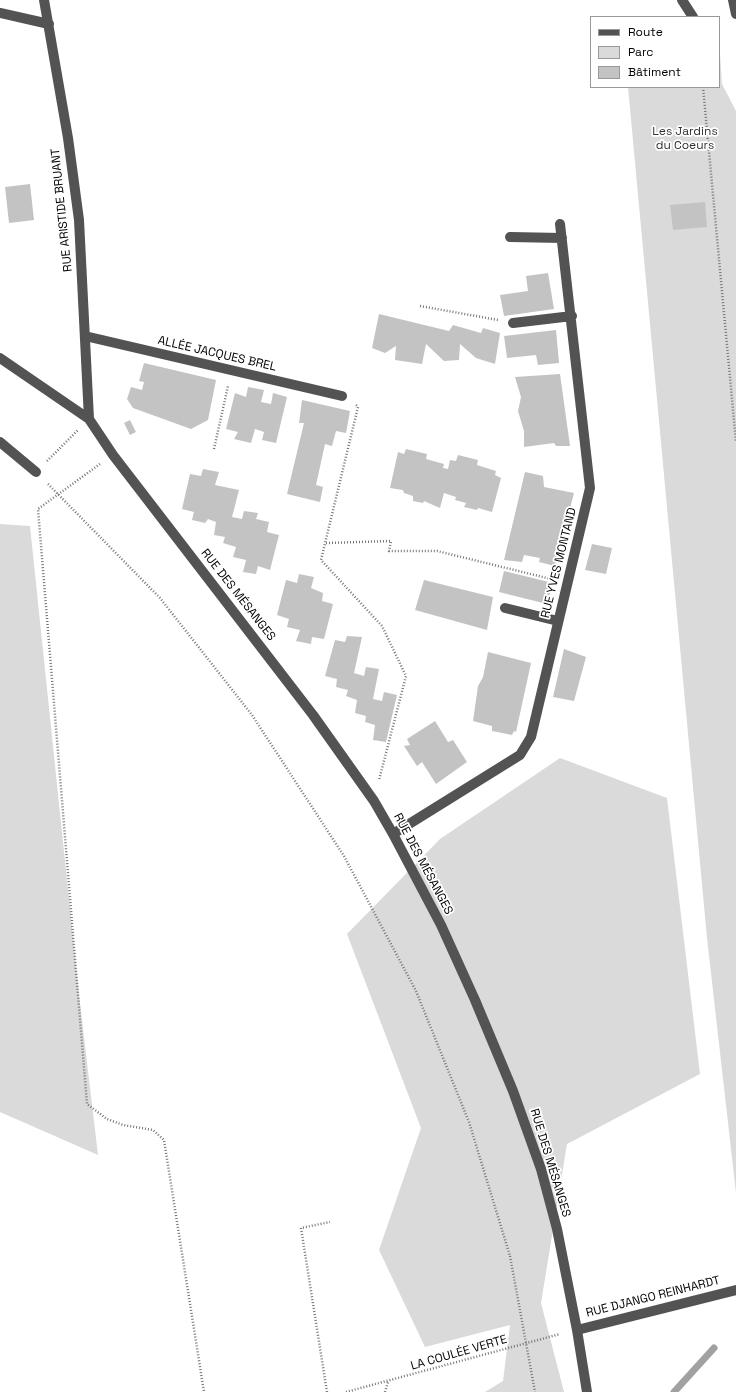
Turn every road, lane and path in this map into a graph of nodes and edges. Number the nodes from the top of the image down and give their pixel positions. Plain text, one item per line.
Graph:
1 (44, 0) edge
2 (682, 0) edge
3 (733, 0) edge
4 (0, 13) edge
5 (736, 14) edge
6 (692, 16) edge
7 (48, 24) junction
8 (703, 88) edge
9 (560, 224) dead end
10 (510, 237) dead end
11 (562, 238) junction
12 (420, 306) dead end
13 (572, 316) junction
14 (513, 323) joint
15 (85, 336) junction
16 (0, 358) edge
17 (232, 370) junction
18 (342, 396) joint
19 (89, 419) junction
20 (0, 442) edge
21 (736, 442) edge
22 (214, 449) dead end
23 (113, 455) junction
24 (36, 472) junction
25 (58, 494) junction
26 (326, 543) junction
27 (567, 583) junction
28 (504, 608) dead end
29 (558, 621) junction
30 (374, 801) junction
31 (393, 834) junction
32 (330, 1222) dead end
33 (736, 1290) edge
34 (577, 1330) junction
35 (388, 1382) junction
36 (204, 1392) edge
37 (327, 1392) edge
38 (346, 1392) edge
39 (385, 1392) edge
40 (535, 1392) edge
41 (587, 1392) edge

1 - 7 street, RUE ARISTIDE BRUANT
2 - 6 street
3 - 5 street
4 - 7 street
7 - 15 street, RUE ARISTIDE BRUANT
8 - 21 path
9 - 11 street, RUE YVES MONTAND
10 - 11 street
11 - 13 street, RUE YVES MONTAND
12 - 14 path
13 - 14 street
13 - 27 street, RUE YVES MONTAND
15 - 17 street, ALLÉE JACQUES BREL
15 - 19 street, RUE ARISTIDE BRUANT
16 - 19 street
17 - 18 street, ALLÉE JACQUES BREL
17 - 22 path
18 - 26 path
19 - 23 street, RUE DES MÉSANGES
19 - 24 path
20 - 24 street
23 - 25 path
23 - 30 street, RUE DES MÉSANGES
24 - 25 path
25 - 36 path
25 - 40 path, bridge
26 - 27 path
26 - 30 path
27 - 29 street, RUE YVES MONTAND
28 - 29 street
29 - 31 street, RUE YVES MONTAND
30 - 31 street, RUE DES MÉSANGES
31 - 34 street, RUE DES MÉSANGES
32 - 37 path
33 - 34 street, RUE DJANGO REINHARDT
34 - 35 path, LA COULÉE VERTE
34 - 41 street, RUE DES MÉSANGES
35 - 38 path, LA COULÉE VERTE
35 - 39 path

